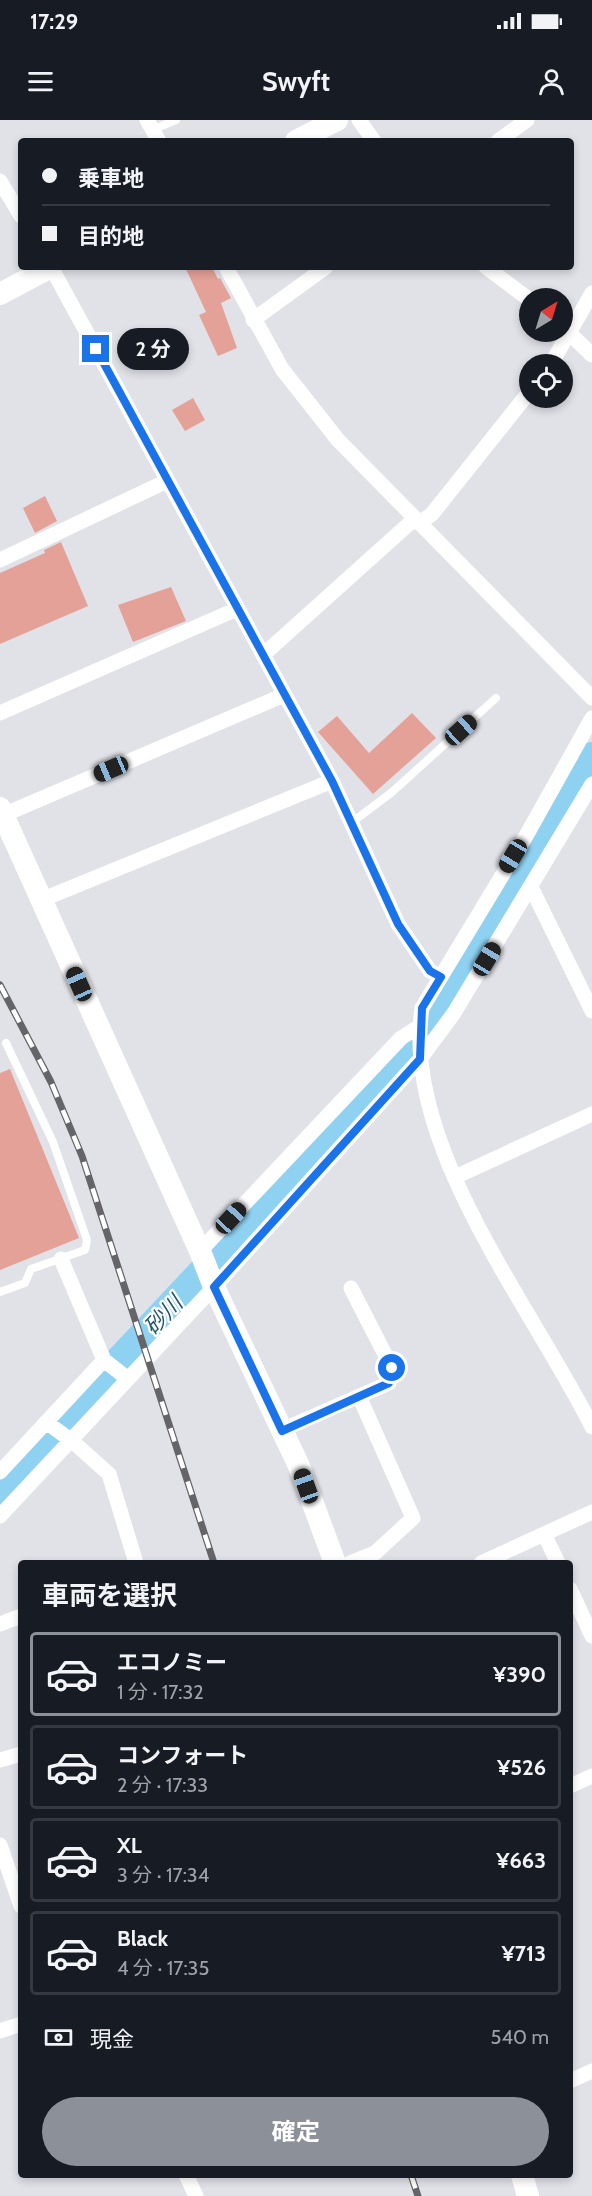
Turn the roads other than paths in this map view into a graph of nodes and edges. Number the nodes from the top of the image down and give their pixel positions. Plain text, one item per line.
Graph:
1 (176, 120) edge
2 (336, 120) edge
3 (359, 120) edge
4 (526, 120) edge
5 (153, 130) edge
6 (302, 138) edge
7 (372, 138) edge
8 (502, 138) edge
9 (0, 181) edge
10 (18, 211) edge
11 (45, 270) edge
12 (53, 270) edge
13 (228, 270) edge
14 (322, 270) edge
15 (490, 270) edge
16 (519, 292) edge
17 (592, 293) edge
18 (0, 294) edge
19 (573, 319) edge
20 (253, 320) junction
21 (573, 336) edge
22 (592, 355) edge
23 (519, 405) edge
24 (167, 481) junction
25 (420, 522) junction
26 (0, 560) edge
27 (237, 609) junction
28 (263, 655) junction
29 (284, 695) junction
30 (496, 698) dead end
31 (592, 698) edge
32 (0, 713) edge
33 (592, 718) edge
34 (332, 781) junction
35 (592, 784) edge
36 (1, 811) edge
37 (351, 823) junction
38 (531, 886) junction
39 (41, 900) junction
40 (441, 977) junction
41 (592, 1011) edge
42 (420, 1026) junction
43 (6, 1042) dead end
44 (420, 1059) junction
45 (592, 1114) edge
46 (454, 1177) junction
47 (200, 1251) junction
48 (61, 1259) junction
49 (214, 1287) junction
50 (351, 1288) dead end
51 (0, 1292) edge
52 (104, 1360) junction
53 (128, 1379) junction
54 (359, 1396) junction
55 (46, 1422) junction
56 (592, 1427) edge
57 (282, 1431) junction
58 (72, 1441) junction
59 (0, 1472) edge
60 (592, 1512) edge
61 (0, 1516) edge
62 (544, 1534) junction
63 (135, 1560) edge
64 (334, 1560) edge
65 (358, 1560) edge
66 (488, 1560) edge
67 (557, 1560) edge
68 (573, 1595) edge
69 (18, 1617) edge
70 (0, 1624) edge
71 (592, 1636) edge
72 (18, 1755) edge
73 (0, 1760) edge
74 (592, 1776) edge
75 (573, 1785) edge
76 (0, 1845) edge
77 (18, 1897) edge
78 (18, 2025) edge
79 (0, 2031) edge
80 (592, 2071) edge
81 (573, 2080) edge
82 (187, 2178) edge
83 (523, 2178) edge
84 (196, 2196) edge
85 (528, 2196) edge

1 - 5 lane
2 - 6 street
3 - 7 street
4 - 8 street
9 - 10 street
11 - 18 street
12 - 24 street
13 - 20 street
14 - 20 street
15 - 16 street
17 - 19 street
20 - 25 street
21 - 22 street
23 - 25 street
24 - 26 street
24 - 27 street
25 - 28 street
25 - 31 street
27 - 28 street
27 - 32 street
28 - 29 street
29 - 34 street
29 - 36 street
30 - 37 lane
33 - 40 street
34 - 37 street
34 - 39 street
35 - 38 street
36 - 39 street
37 - 40 street
38 - 41 street
38 - 44 street
39 - 47 street
40 - 42 street
42 - 44 street
42 - 47 street
43 - 48 lane
44 - 46 street
44 - 49 street
45 - 46 street
46 - 56 street
47 - 49 street
48 - 51 lane
48 - 52 street
49 - 53 street
49 - 57 street
50 - 54 street
52 - 53 street
52 - 55 street
53 - 58 street
54 - 57 street
54 - 65 street
55 - 58 street
55 - 59 street
57 - 64 street
58 - 61 street
58 - 63 street
60 - 62 street
62 - 66 street
62 - 67 street
68 - 71 street
69 - 70 street
72 - 73 street
74 - 75 street
76 - 77 street
78 - 79 street
80 - 81 street
82 - 84 street
83 - 85 street

